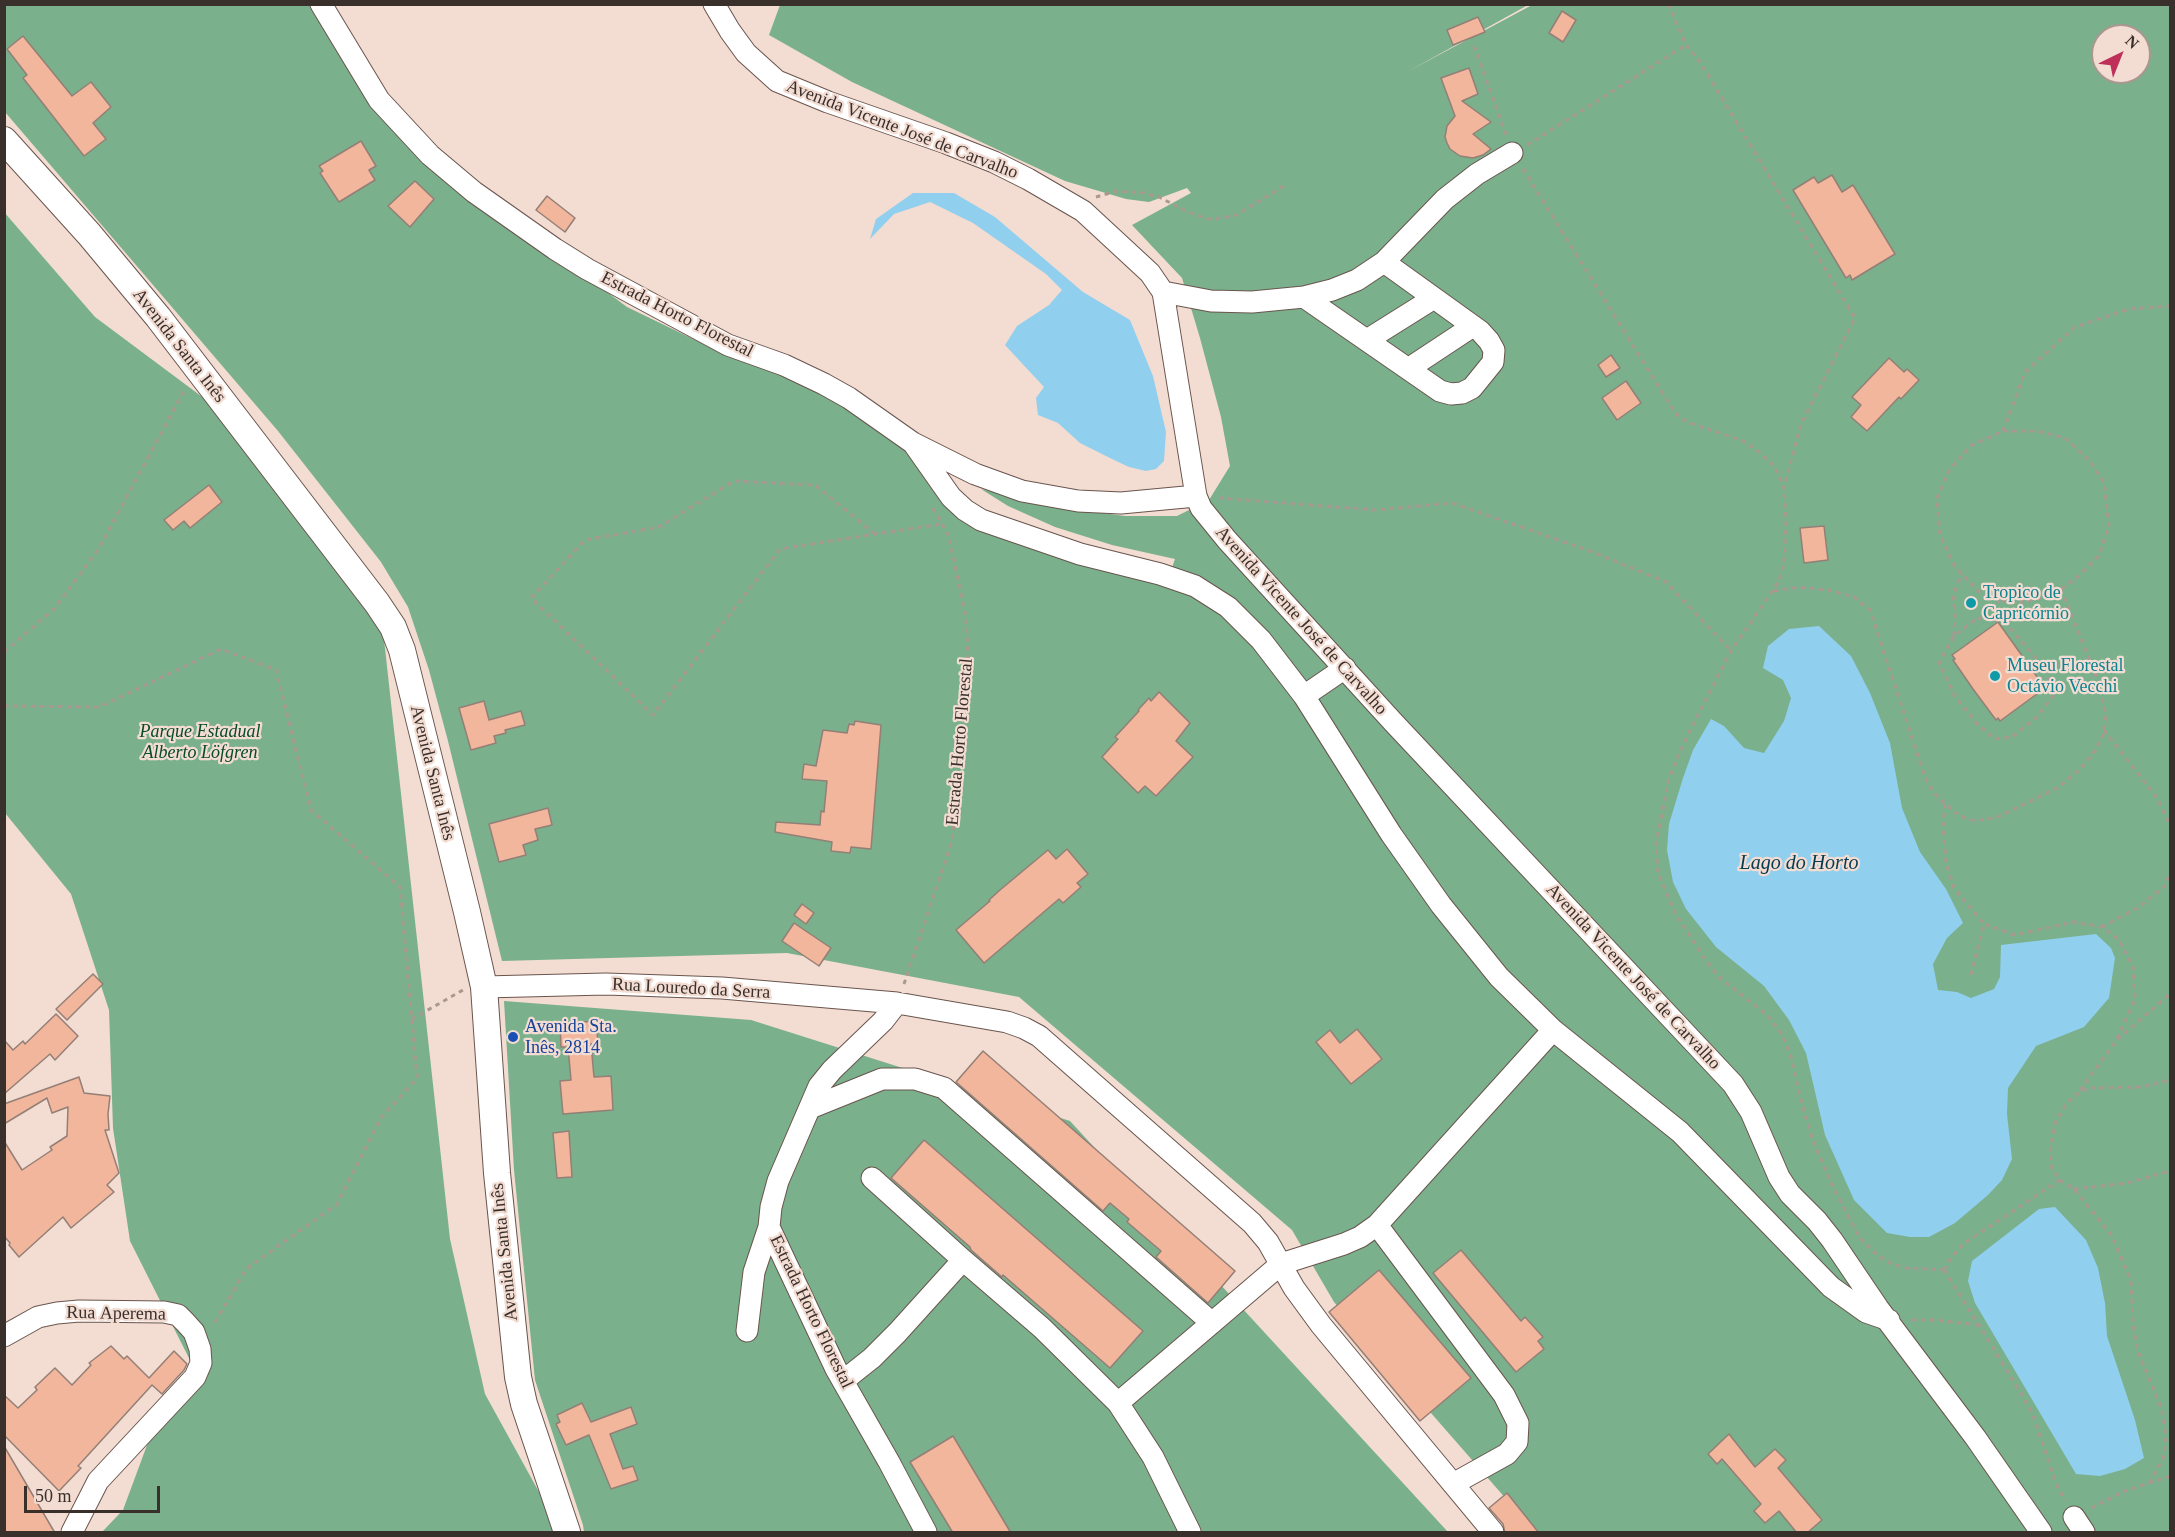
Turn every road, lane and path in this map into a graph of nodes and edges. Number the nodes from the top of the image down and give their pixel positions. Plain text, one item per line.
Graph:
1 (321, 4) edge
2 (714, 4) edge
3 (1668, 4) edge
4 (1686, 45) junction
5 (1474, 46) dead end
6 (4, 140) edge
7 (1512, 153) junction
8 (1284, 186) dead end
9 (1083, 211) junction
10 (1384, 262) junction
11 (1163, 292) junction
12 (1304, 297) junction
13 (1434, 298) junction
14 (2170, 306) edge
15 (1473, 326) junction
16 (1367, 340) junction
17 (197, 367) junction
18 (1408, 369) junction
19 (2003, 431) junction
20 (907, 439) junction
21 (1784, 488) junction
22 (1196, 496) junction
23 (932, 506) dead end
24 (942, 524) junction
25 (875, 534) junction
26 (1962, 574) junction
27 (2061, 589) junction
28 (1774, 591) junction
29 (1998, 599) junction
30 (2002, 621) junction
31 (1954, 636) junction
32 (1731, 651) junction
33 (4, 652) edge
34 (1345, 668) junction
35 (1304, 696) junction
36 (4, 706) edge
37 (2104, 730) junction
38 (1945, 804) junction
39 (2170, 825) edge
40 (2170, 872) edge
41 (1984, 924) junction
42 (2102, 927) junction
43 (1971, 975) dead end
44 (483, 983) junction
45 (2170, 994) edge
46 (897, 1003) junction
47 (412, 1019) junction
48 (1553, 1030) junction
49 (2116, 1041) junction
50 (2170, 1080) edge
51 (2079, 1092) junction
52 (810, 1108) junction
53 (2170, 1171) edge
54 (872, 1178) dead end
55 (2060, 1180) junction
56 (2074, 1189) junction
57 (1377, 1225) junction
58 (770, 1227) junction
59 (963, 1260) junction
60 (1281, 1264) junction
61 (1944, 1270) junction
62 (1889, 1320) junction
63 (1212, 1323) junction
64 (1979, 1325) junction
65 (747, 1331) dead end
66 (4, 1336) edge
67 (200, 1349) junction
68 (843, 1382) junction
69 (1119, 1403) junction
70 (2170, 1476) edge
71 (2149, 1483) junction
72 (1453, 1484) junction
73 (2079, 1525) edge
74 (72, 1533) edge
75 (567, 1533) edge
76 (926, 1533) edge
77 (1190, 1533) edge
78 (1493, 1533) edge
79 (2041, 1533) edge

1 - 20 street, Estrada Horto Florestal
2 - 9 street, Avenida Vicente José de Carvalho
3 - 4 path
4 - 7 path
4 - 21 path
5 - 7 path
6 - 17 main road, Avenida Santa Inês
7 - 10 street
7 - 21 path
8 - 9 path
9 - 11 street, Avenida Vicente José de Carvalho
10 - 12 street
10 - 13 street
11 - 12 street
11 - 22 street, Avenida Vicente José de Carvalho
12 - 16 street
13 - 15 street
13 - 16 street
14 - 19 path
15 - 18 street
15 - 18 street
16 - 18 street
17 - 33 path
17 - 44 main road, Avenida Santa Inês
19 - 26 path
19 - 27 path
20 - 22 street, Estrada Horto Florestal
20 - 35 street
21 - 28 path
22 - 32 path
22 - 34 street, Avenida Vicente José de Carvalho
23 - 24 path, Estrada Horto Florestal
24 - 25 path
24 - 46 path, Estrada Horto Florestal
25 - 25 path
26 - 29 path
26 - 31 path
27 - 29 path
27 - 37 path
28 - 32 path
28 - 38 path
29 - 30 path
30 - 31 path
30 - 31 path
32 - 61 path
34 - 35 street
34 - 62 street, Avenida Vicente José de Carvalho
35 - 48 street
36 - 47 path
37 - 38 path
37 - 39 path
38 - 41 path
40 - 42 path
41 - 42 path
41 - 43 path
42 - 49 path
44 - 46 street, Rua Louredo da Serra
44 - 47 path
44 - 75 main road, Avenida Santa Inês
45 - 49 path
46 - 52 street, Estrada Horto Florestal
46 - 60 street, Rua Louredo da Serra
47 - 67 path
48 - 57 street
48 - 62 street
49 - 51 path
50 - 51 path
51 - 55 path
52 - 58 street, Estrada Horto Florestal
52 - 63 street
53 - 56 path
54 - 59 street
55 - 56 path
55 - 61 path
56 - 71 path
57 - 60 street
57 - 72 street
58 - 65 street
58 - 68 street, Estrada Horto Florestal
59 - 68 street
59 - 69 street
60 - 63 street
60 - 72 street, Rua Louredo da Serra
61 - 64 path
62 - 64 path
62 - 79 street, Avenida Vicente José de Carvalho
63 - 69 street
64 - 73 path
66 - 67 street, Rua Aperema
67 - 74 street
68 - 76 street, Estrada Horto Florestal
69 - 77 street
70 - 71 path
71 - 73 path
72 - 78 street, Rua Louredo da Serra

